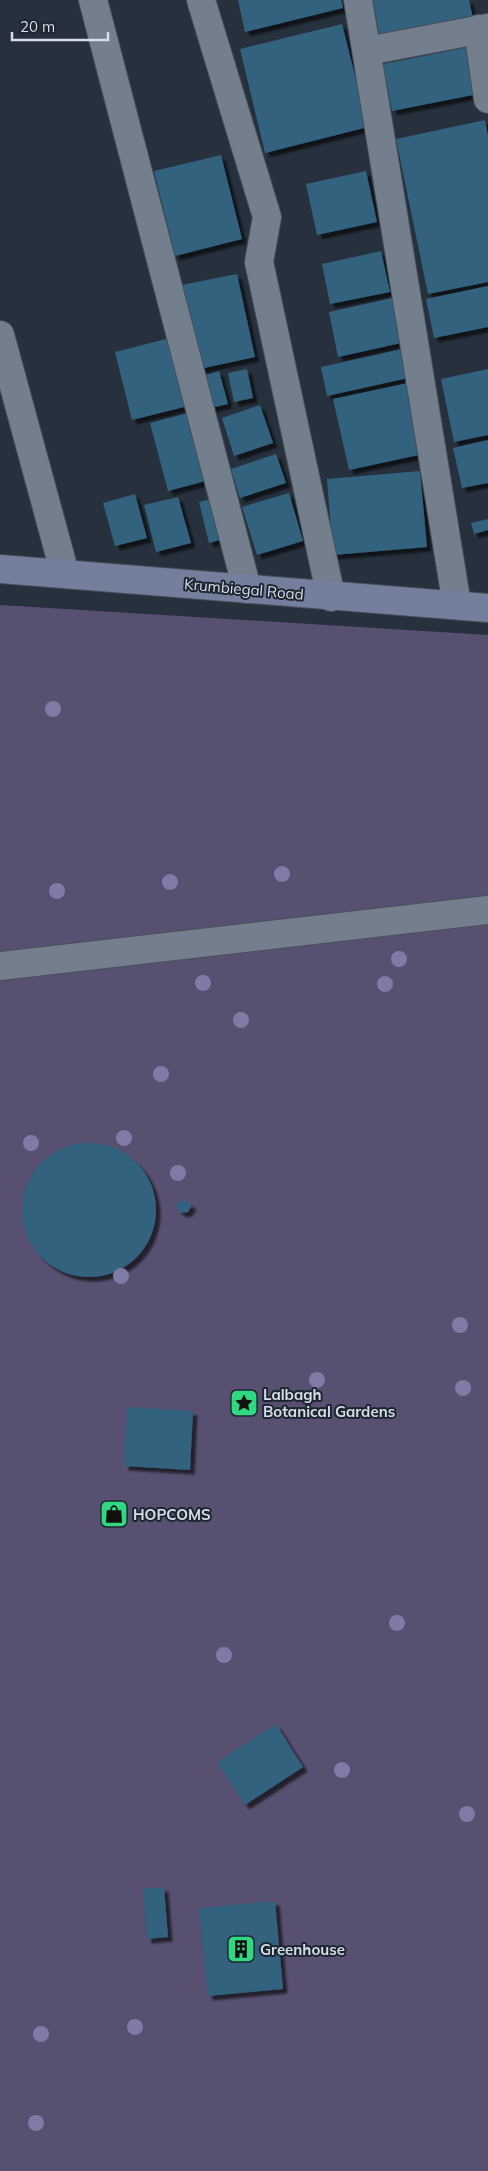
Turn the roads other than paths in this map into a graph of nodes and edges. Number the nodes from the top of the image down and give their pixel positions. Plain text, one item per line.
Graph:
1 (93, 0) edge
2 (201, 0) edge
3 (358, 0) edge
4 (483, 28) edge
5 (367, 51) junction
6 (488, 99) edge
7 (0, 336) edge
8 (0, 569) edge
9 (65, 574) junction
10 (247, 589) junction
11 (330, 597) junction
12 (457, 605) junction
13 (488, 608) edge
14 (488, 910) edge
15 (0, 966) edge

1 - 10 street
2 - 11 street
3 - 5 street
4 - 5 street
4 - 6 street
5 - 12 street
7 - 9 street
8 - 9 main road, Krumbiegal Road
9 - 10 main road, Krumbiegal Road
10 - 11 main road, Krumbiegal Road
11 - 12 main road, Krumbiegal Road
12 - 13 main road, Krumbiegal Road
14 - 15 street

